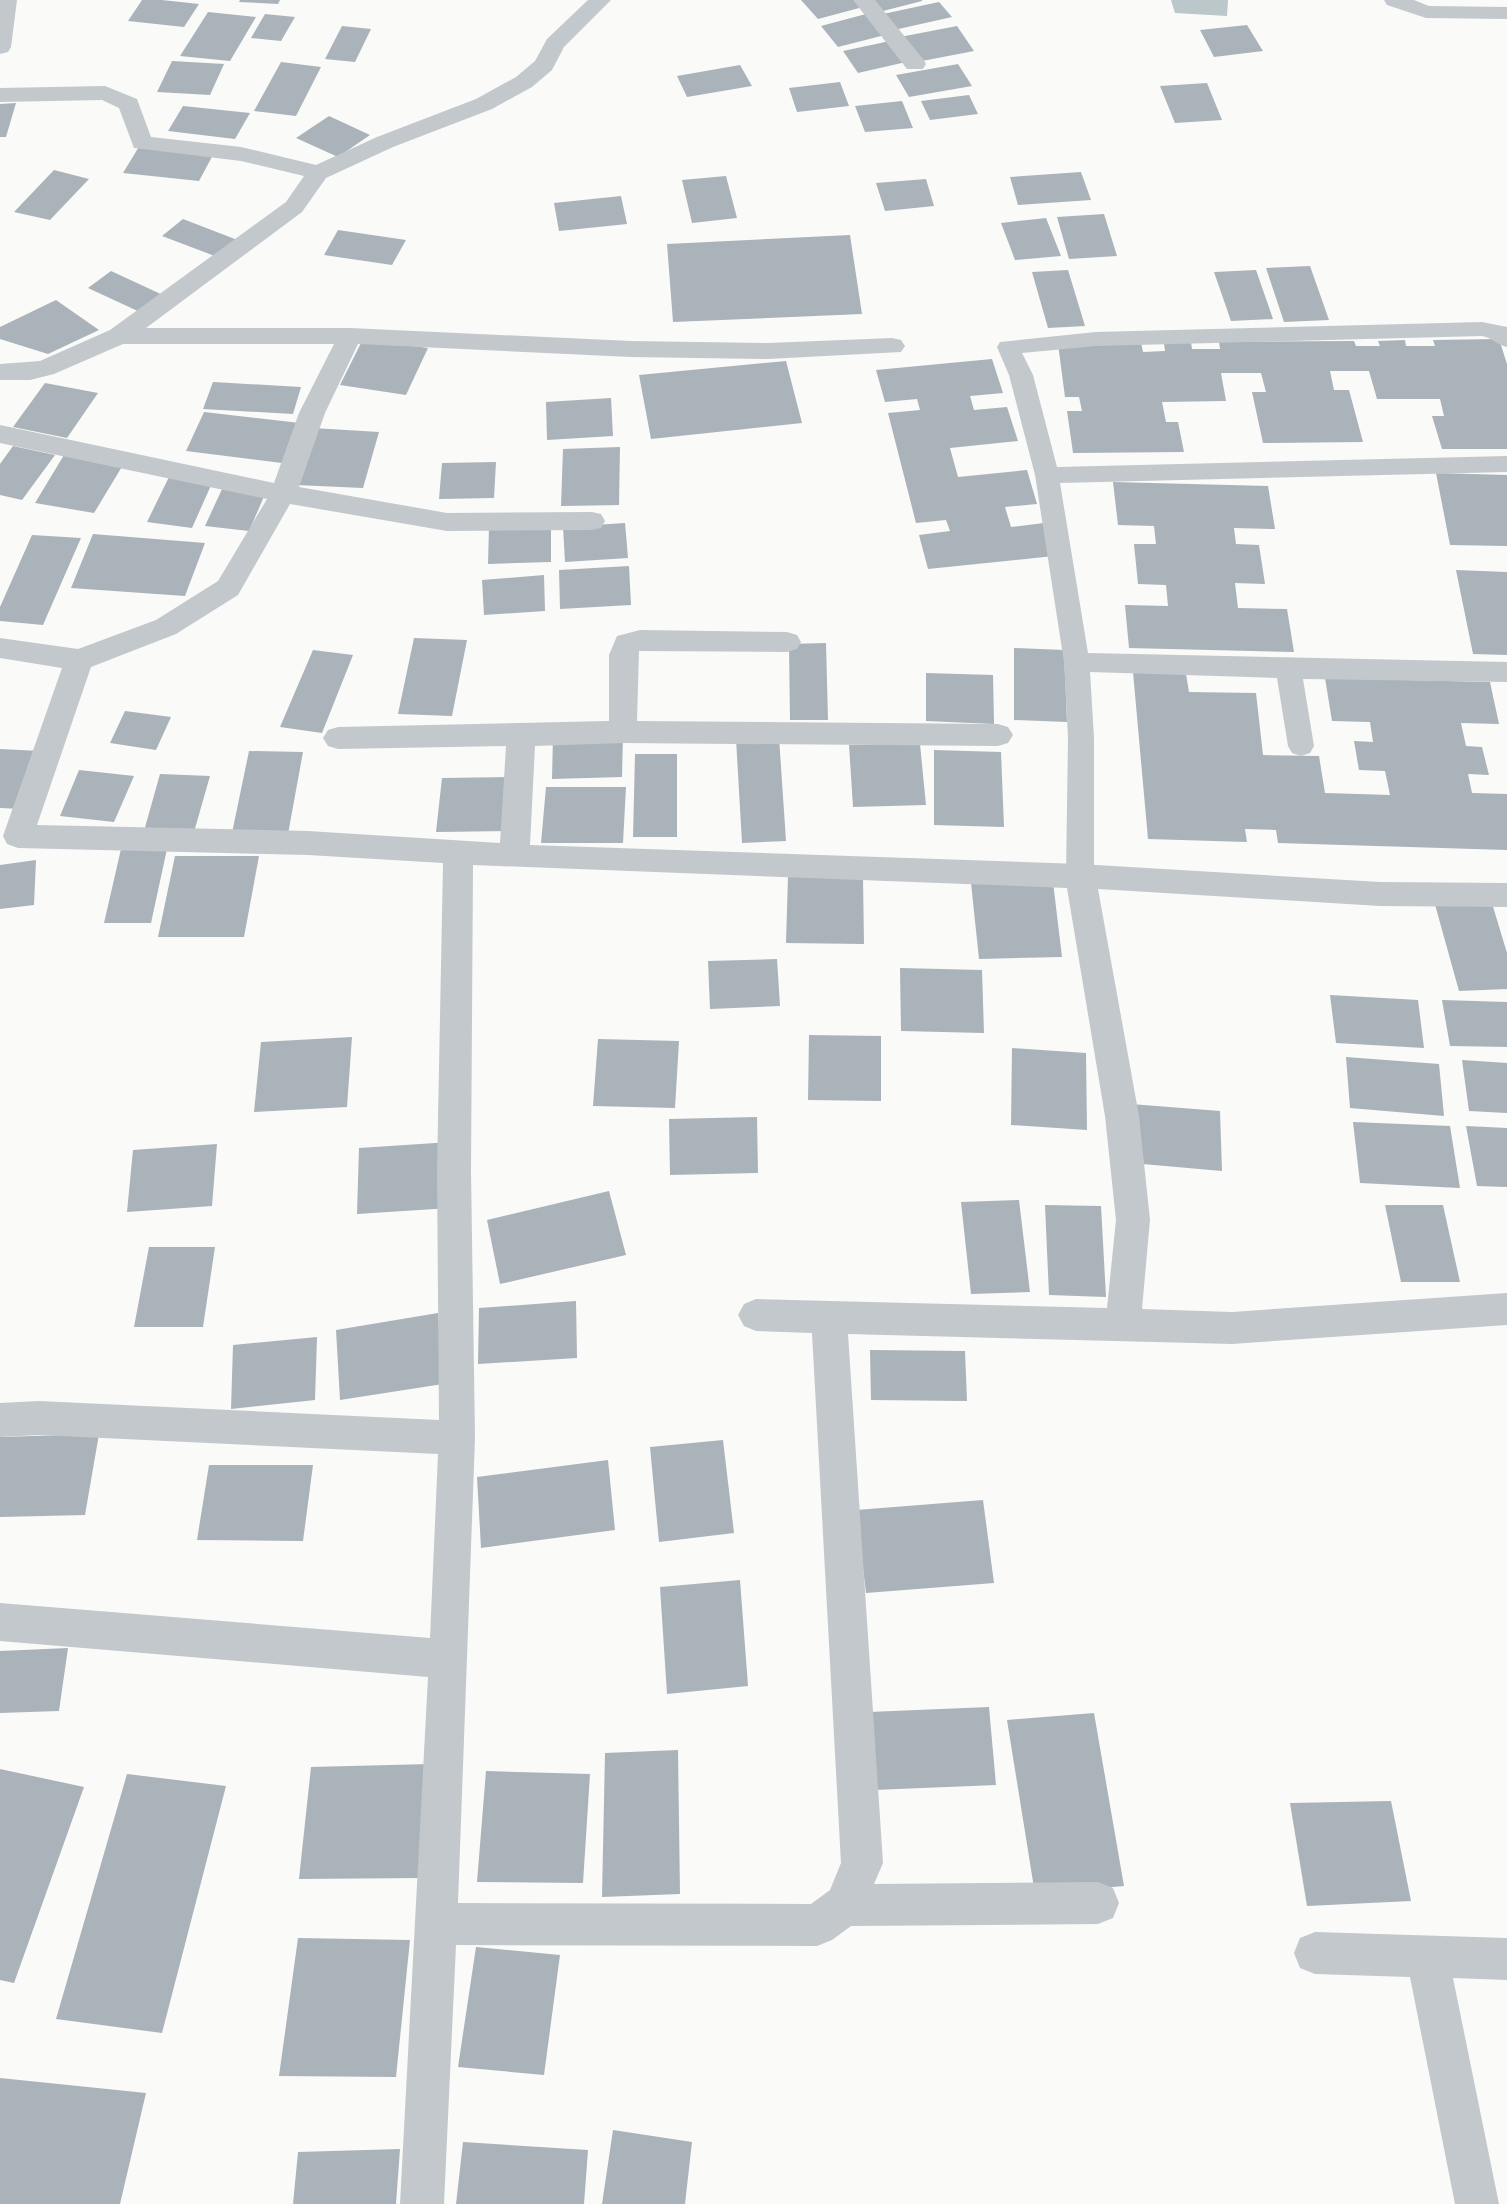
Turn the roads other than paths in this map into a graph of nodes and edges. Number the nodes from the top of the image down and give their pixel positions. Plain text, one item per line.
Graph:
1 (6, 0) edge
2 (600, 0) edge
3 (864, 0) edge
4 (1395, 0) edge
5 (1507, 13) edge
6 (0, 47) edge
7 (915, 64) dead end
8 (0, 95) edge
9 (318, 173) junction
10 (119, 336) junction
11 (351, 336) junction
12 (1507, 340) edge
13 (892, 346) dead end
14 (0, 372) edge
15 (0, 434) edge
16 (1507, 464) edge
17 (1047, 475) junction
18 (283, 494) junction
19 (592, 521) dead end
20 (787, 642) dead end
21 (0, 648) edge
22 (79, 660) junction
23 (1077, 662) junction
24 (1288, 669) junction
25 (1507, 672) edge
26 (623, 732) junction
27 (521, 735) junction
28 (998, 735) dead end
29 (338, 738) dead end
30 (1301, 746) dead end
31 (458, 853) junction
32 (514, 856) junction
33 (1080, 876) junction
34 (1507, 895) edge
35 (1507, 1309) edge
36 (756, 1316) dead end
37 (829, 1318) junction
38 (1123, 1326) junction
39 (0, 1420) edge
40 (457, 1438) junction
41 (0, 1622) edge
42 (449, 1659) junction
43 (1098, 1903) dead end
44 (845, 1905) junction
45 (436, 1924) junction
46 (1315, 1953) dead end
47 (1427, 1955) junction
48 (1507, 1959) edge
49 (422, 2204) edge
50 (1477, 2204) edge

1 - 6 street
2 - 9 street
3 - 7 street
4 - 5 street
8 - 9 street
9 - 10 street
10 - 11 street
10 - 14 street
11 - 13 street
11 - 18 street
12 - 17 lane
15 - 18 street
16 - 17 lane
17 - 23 lane
18 - 19 street
18 - 22 street
20 - 26 street
21 - 22 street
22 - 31 street
23 - 24 lane
23 - 33 lane
24 - 25 lane
24 - 30 lane
26 - 27 street
26 - 28 street
27 - 29 street
27 - 32 street
31 - 32 street
31 - 40 street
32 - 33 street
33 - 34 street
33 - 38 street
35 - 38 street
36 - 37 street
37 - 38 street
37 - 44 street
39 - 40 street
40 - 42 street
41 - 42 street
42 - 45 street
43 - 44 street
44 - 45 street
45 - 49 street
46 - 47 street
47 - 48 street
47 - 50 street

